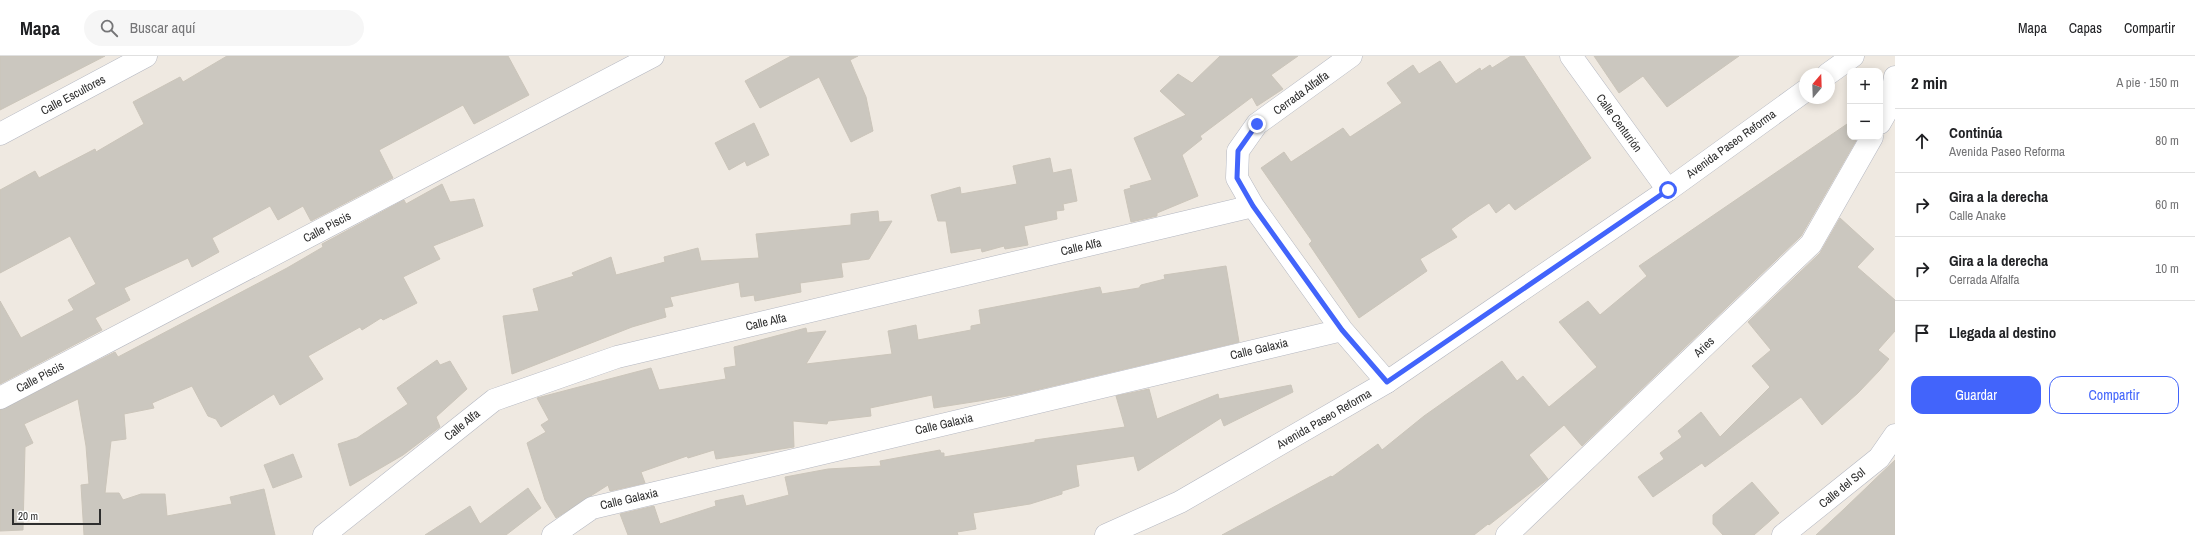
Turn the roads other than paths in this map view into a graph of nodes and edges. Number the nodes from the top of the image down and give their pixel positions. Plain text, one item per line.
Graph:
1 (146, 56) edge
2 (653, 56) edge
3 (1351, 56) edge
4 (1570, 56) edge
5 (1853, 56) edge
6 (1835, 69) edge
7 (1895, 77) edge
8 (1799, 95) edge
9 (1883, 118) edge
10 (0, 134) edge
11 (1870, 140) edge
12 (1668, 190) junction
13 (1253, 206) junction
14 (1342, 330) junction
15 (1387, 382) junction
16 (0, 398) edge
17 (1895, 435) edge
18 (324, 535) edge
19 (553, 535) edge
20 (1106, 535) edge
21 (1507, 535) edge
22 (1783, 535) edge

1 - 10 street, Calle Escultores
2 - 16 street, Calle Piscis
3 - 13 street, Cerrada Alfalfa
4 - 12 street, Calle Centurión
5 - 6 street
7 - 9 street
8 - 12 street, Avenida Paseo Reforma
11 - 21 street, Aries
12 - 15 street, Avenida Paseo Reforma
13 - 14 street
13 - 18 street, Calle Alfa
14 - 15 street
14 - 19 street, Calle Galaxia
15 - 20 street, Avenida Paseo Reforma
17 - 22 street, Calle del Sol

